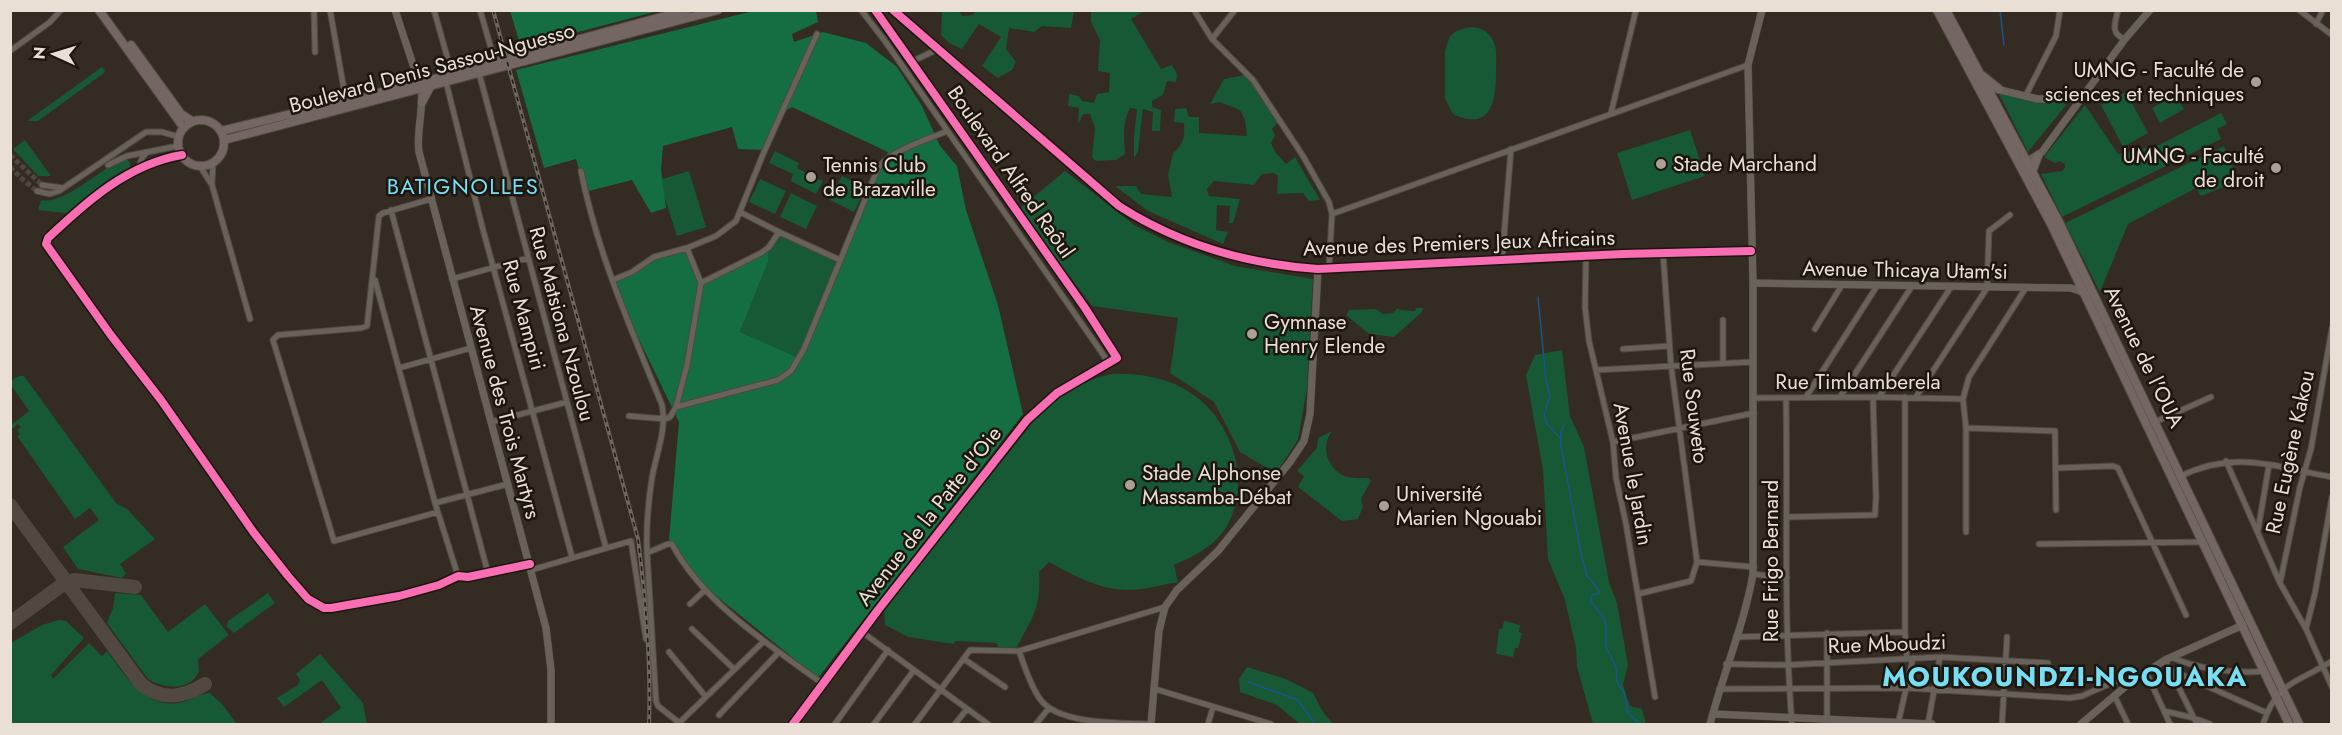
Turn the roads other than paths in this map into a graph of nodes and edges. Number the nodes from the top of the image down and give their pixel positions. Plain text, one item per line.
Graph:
1 (61, 10) edge
2 (99, 10) edge
3 (107, 10) edge
4 (314, 10) edge
5 (330, 10) edge
6 (395, 10) edge
7 (434, 10) edge
8 (480, 10) edge
9 (687, 10) edge
10 (718, 10) edge
11 (861, 10) edge
12 (875, 10) edge
13 (892, 10) edge
14 (1194, 10) edge
15 (1235, 10) edge
16 (1636, 10) edge
17 (1762, 10) edge
18 (1937, 10) edge
19 (1946, 10) edge
20 (2060, 10) edge
21 (2118, 10) edge
22 (2150, 10) edge
23 (2299, 10) edge
24 (2323, 10) edge
25 (2316, 24) junction
26 (817, 34) dead end
27 (2331, 35) edge
28 (1212, 39) junction
29 (2125, 39) junction
30 (936, 50) junction
31 (10, 51) edge
32 (315, 52) dead end
33 (495, 62) junction
34 (911, 62) junction
35 (1748, 65) junction
36 (1979, 72) junction
37 (479, 73) junction
38 (449, 78) junction
39 (418, 86) junction
40 (431, 86) junction
41 (1999, 89) junction
42 (1985, 91) junction
43 (2084, 93) junction
44 (2025, 97) junction
45 (346, 101) junction
46 (422, 106) junction
47 (1611, 113) junction
48 (192, 122) junction
49 (184, 128) junction
50 (947, 131) junction
51 (223, 135) junction
52 (180, 146) junction
53 (1511, 149) junction
54 (147, 152) junction
55 (2038, 156) junction
56 (213, 163) junction
57 (2024, 163) junction
58 (108, 165) dead end
59 (199, 165) junction
60 (138, 170) junction
61 (580, 171) dead end
62 (2032, 172) junction
63 (212, 185) junction
64 (39, 188) tunnel mouth
65 (431, 199) junction
66 (391, 210) junction
67 (741, 212) junction
68 (1332, 214) junction
69 (2010, 216) dead end
70 (779, 232) junction
71 (687, 248) junction
72 (1751, 251) junction
73 (1663, 253) junction
74 (1586, 256) junction
75 (528, 258) junction
76 (840, 260) junction
77 (1502, 260) junction
78 (495, 268) junction
79 (1318, 269) junction
80 (1329, 269) junction
81 (2079, 272) junction
82 (374, 276) junction
83 (452, 279) junction
84 (613, 280) junction
85 (1753, 282) junction
86 (701, 283) junction
87 (1842, 285) junction
88 (1877, 286) junction
89 (1912, 286) junction
90 (1951, 287) junction
91 (1987, 288) junction
92 (2057, 288) junction
93 (2025, 289) junction
94 (2088, 291) junction
95 (250, 319) dead end
96 (1723, 320) dead end
97 (2331, 328) edge
98 (1815, 330) dead end
99 (1669, 346) junction
100 (471, 348) junction
101 (1623, 349) dead end
102 (1116, 356) joint
103 (432, 359) junction
104 (1752, 362) junction
105 (1109, 363) junction
106 (1723, 363) junction
107 (1671, 365) junction
108 (399, 368) junction
109 (1596, 370) junction
110 (1806, 397) junction
111 (1840, 397) junction
112 (1876, 397) junction
113 (1905, 397) junction
114 (1916, 397) junction
115 (2211, 397) dead end
116 (1753, 398) junction
117 (1786, 398) junction
118 (1963, 399) junction
119 (567, 402) junction
120 (676, 407) junction
121 (533, 411) junction
122 (1754, 414) junction
123 (629, 416) dead end
124 (665, 419) junction
125 (491, 422) junction
126 (2155, 422) junction
127 (1966, 428) junction
128 (1679, 430) junction
129 (1613, 442) junction
130 (2226, 461) junction
131 (2269, 465) junction
132 (2057, 468) junction
133 (2303, 472) junction
134 (2331, 477) edge
135 (2177, 478) junction
136 (508, 484) junction
137 (468, 494) junction
138 (2331, 497) edge
139 (435, 503) junction
140 (2056, 510) dead end
141 (438, 512) junction
142 (1788, 517) junction
143 (1966, 531) dead end
144 (2258, 532) junction
145 (2207, 542) junction
146 (2152, 543) junction
147 (2039, 544) dead end
148 (606, 548) junction
149 (647, 553) junction
150 (572, 557) junction
151 (1697, 562) junction
152 (531, 567) junction
153 (1753, 571) junction
154 (488, 573) junction
155 (458, 576) junction
156 (1787, 578) junction
157 (2280, 583) junction
158 (705, 590) junction
159 (1638, 594) junction
160 (690, 604) dead end
161 (1165, 607) junction
162 (2186, 615) dead end
163 (2243, 625) junction
164 (693, 629) dead end
165 (2306, 629) junction
166 (862, 632) junction
167 (1905, 632) junction
168 (1827, 633) junction
169 (1786, 635) junction
170 (1736, 637) junction
171 (2007, 637) dead end
172 (646, 639) dead end
173 (763, 642) junction
174 (888, 651) junction
175 (1019, 651) junction
176 (669, 652) dead end
177 (779, 652) junction
178 (1940, 657) junction
179 (964, 658) junction
180 (1910, 659) junction
181 (2168, 659) junction
182 (2331, 661) edge
183 (1827, 662) junction
184 (2005, 662) junction
185 (2048, 663) dead end
186 (1726, 664) junction
187 (1787, 665) junction
188 (2322, 667) junction
189 (734, 669) junction
190 (914, 670) junction
191 (2171, 670) junction
192 (2265, 671) junction
193 (2146, 672) junction
194 (2132, 681) junction
195 (823, 684) junction
196 (1005, 687) dead end
197 (2331, 687) edge
198 (1907, 688) junction
199 (1155, 689) junction
200 (1719, 689) junction
201 (1789, 689) junction
202 (2283, 689) junction
203 (941, 690) junction
204 (1827, 690) junction
205 (1935, 690) junction
206 (2004, 693) junction
207 (2276, 695) junction
208 (706, 697) junction
209 (1655, 697) dead end
210 (2115, 697) junction
211 (1213, 707) junction
212 (1049, 708) junction
213 (967, 709) junction
214 (2164, 711) junction
215 (2267, 713) junction
216 (1713, 714) junction
217 (719, 716) dead end
218 (1248, 718) junction
219 (1827, 718) junction
220 (1760, 721) edge
221 (1792, 721) edge
222 (2195, 721) edge
223 (551, 724) edge
224 (680, 724) edge
225 (793, 724) edge
226 (835, 724) edge
227 (874, 724) edge
228 (915, 724) edge
229 (955, 724) edge
230 (988, 724) edge
231 (1036, 724) edge
232 (1151, 724) edge
233 (1208, 724) edge
234 (1246, 724) edge
235 (1270, 724) edge
236 (1710, 724) edge
237 (1898, 724) edge
238 (1929, 724) edge
239 (2002, 724) edge
240 (2081, 724) edge
241 (2128, 724) edge
242 (2170, 724) edge
243 (2210, 724) edge
244 (2263, 724) edge
245 (2289, 724) edge
246 (2300, 724) edge

1 - 31 street
2 - 49 main road
3 - 48 main road
4 - 32 street
5 - 45 street
6 - 39 street, Avenue des Trois Martyrs
7 - 38 street, Rue Mampiri
8 - 33 street
9 - 33 main road, Boulevard Denis Sassou-Nguesso
10 - 37 main road, Boulevard Denis Sassou-Nguesso
11 - 50 street, Boulevard Alfred Raôul
12 - 34 street, Boulevard Alfred Raôul
13 - 30 street, Avenue des Premiers Jeux Africains
14 - 28 street
15 - 28 street
16 - 47 street
17 - 35 street
18 - 42 main road, Avenue de l'OUA
19 - 36 main road, Avenue de l'OUA
20 - 44 street
21 - 29 street
22 - 29 street
23 - 25 street
24 - 25 street
25 - 27 street
26 - 67 street
28 - 68 street
29 - 43 street
30 - 34 street
30 - 79 street, Avenue des Premiers Jeux Africains
33 - 38 main road, Boulevard Denis Sassou-Nguesso
34 - 102 street, Boulevard Alfred Raôul
35 - 47 street
35 - 72 street
36 - 41 main road
36 - 42 main road, Avenue de l'OUA
37 - 38 main road, Boulevard Denis Sassou-Nguesso
37 - 75 street, Rue Matsiona Nzoulou
38 - 39 main road, Boulevard Denis Sassou-Nguesso
38 - 40 main road, Boulevard Denis Sassou-Nguesso
38 - 78 street, Rue Mampiri
39 - 40 main road, Boulevard Denis Sassou-Nguesso
39 - 45 main road, Boulevard Denis Sassou-Nguesso
39 - 46 street, Avenue des Trois Martyrs
39 - 51 main road, Boulevard Denis Sassou-Nguesso
40 - 46 main road
41 - 42 street
41 - 44 street
42 - 57 main road, Avenue de l'OUA
43 - 44 street
43 - 55 street
45 - 51 main road, Boulevard Denis Sassou-Nguesso
46 - 65 street, Avenue des Trois Martyrs
47 - 53 street
48 - 49 main road
48 - 51 main road
49 - 52 main road
50 - 76 street
50 - 105 street, Boulevard Alfred Raôul
51 - 56 main road
52 - 54 street
52 - 59 main road
52 - 60 street
52 - 64 street
53 - 68 street
53 - 77 street
54 - 58 street
54 - 60 street
55 - 57 street
55 - 62 main road
56 - 59 main road
56 - 63 street
57 - 62 main road, Avenue de l'OUA
57 - 81 main road, Avenue de l'OUA
59 - 63 street
60 - 155 street
61 - 84 street
62 - 81 main road, Avenue de l'OUA
63 - 95 street
65 - 66 street
65 - 83 street, Avenue des Trois Martyrs
66 - 82 street
66 - 103 street
67 - 70 street
67 - 71 street
68 - 80 street
69 - 91 street
70 - 76 street
70 - 86 street
71 - 84 street
71 - 86 street
72 - 73 street, Avenue des Premiers Jeux Africains
72 - 85 street
73 - 74 street, Avenue des Premiers Jeux Africains
73 - 99 street, Rue Souweto
74 - 77 street, Avenue des Premiers Jeux Africains
74 - 109 street, Avenue le Jardin
75 - 78 street
75 - 119 street, Rue Matsiona Nzoulou
76 - 120 street
77 - 80 street, Avenue des Premiers Jeux Africains
78 - 83 street
78 - 121 street, Rue Mampiri
79 - 80 street, Avenue des Premiers Jeux Africains
79 - 161 street
81 - 92 street
81 - 94 main road, Avenue de l'OUA
82 - 108 street
82 - 141 street
83 - 100 street, Avenue des Trois Martyrs
84 - 124 street
85 - 87 street, Avenue Thicaya Utam'si
85 - 104 street
86 - 120 street
87 - 88 street, Avenue Thicaya Utam'si
87 - 98 street
88 - 89 street, Avenue Thicaya Utam'si
88 - 110 street
89 - 90 street, Avenue Thicaya Utam'si
89 - 111 street
90 - 91 street, Avenue Thicaya Utam'si
90 - 112 street
91 - 93 street, Avenue Thicaya Utam'si
91 - 114 street
92 - 93 street, Avenue Thicaya Utam'si
92 - 94 street, Avenue Thicaya Utam'si
93 - 118 street
94 - 126 main road, Avenue de l'OUA
94 - 135 main road, Avenue de l'OUA
96 - 106 street
97 - 133 street, Rue Eugène Kakou
99 - 101 street
99 - 107 street, Rue Souweto
100 - 103 street
100 - 125 street, Avenue des Trois Martyrs
102 - 105 street, Avenue de la Patte d'Oie
103 - 108 street
103 - 137 street
104 - 106 street
104 - 116 street
105 - 166 street, Avenue de la Patte d'Oie
106 - 107 street
107 - 109 street
107 - 128 street, Rue Souweto
108 - 139 street
109 - 129 street, Avenue le Jardin
110 - 111 street, Rue Timbamberela
110 - 117 street, Rue Timbamberela
111 - 112 street, Rue Timbamberela
112 - 113 street, Rue Timbamberela
112 - 142 street
113 - 114 street, Rue Timbamberela
113 - 167 street
114 - 118 street, Rue Timbamberela
115 - 126 street
116 - 117 street, Rue Timbamberela
116 - 122 street
117 - 142 street, Rue Frigo Bernard
118 - 127 street
119 - 121 street
119 - 148 street, Rue Matsiona Nzoulou
120 - 124 street
121 - 125 street
121 - 150 street, Rue Mampiri
122 - 128 street
122 - 153 street
123 - 124 street
124 - 149 street
125 - 136 street, Avenue des Trois Martyrs
126 - 135 main road, Avenue de l'OUA
127 - 132 street
127 - 143 street
128 - 129 street
128 - 151 street, Rue Souweto
129 - 159 street, Avenue le Jardin
130 - 131 street
130 - 135 street
130 - 144 street
131 - 133 street
131 - 144 street
132 - 140 street
132 - 146 street
133 - 134 street
133 - 157 street, Rue Eugène Kakou
135 - 145 main road, Avenue de l'OUA
136 - 137 street
136 - 152 street, Avenue des Trois Martyrs
137 - 139 street
137 - 154 street
138 - 165 street
139 - 141 street
141 - 155 street
142 - 156 street, Rue Frigo Bernard
144 - 157 street
145 - 146 street
145 - 163 main road, Avenue de l'OUA
145 - 202 main road, Avenue de l'OUA
146 - 147 street
146 - 162 street
148 - 150 street
148 - 172 street
149 - 158 street
149 - 224 street
150 - 152 street
151 - 153 street
151 - 159 street
152 - 154 street
152 - 223 street, Avenue des Trois Martyrs
153 - 156 street
153 - 170 street
154 - 155 street
156 - 169 street, Rue Frigo Bernard
157 - 165 street
158 - 160 street
158 - 173 street
159 - 209 street, Avenue le Jardin
161 - 175 street
161 - 199 street
163 - 181 street
163 - 192 main road, Avenue de l'OUA
164 - 189 street
165 - 188 street
166 - 174 street
166 - 195 street, Avenue de la Patte d'Oie
167 - 168 street
167 - 180 street
168 - 169 street
168 - 183 street
169 - 170 street
169 - 187 street, Rue Frigo Bernard
170 - 186 street
171 - 184 street
173 - 177 street
173 - 189 street
174 - 190 street
174 - 226 street
175 - 179 street
175 - 212 street
176 - 208 street
177 - 195 street
177 - 217 street
178 - 180 street, Rue Mboudzi
178 - 184 street, Rue Mboudzi
178 - 205 street
179 - 196 street
179 - 203 street
180 - 183 street, Rue Mboudzi
180 - 198 street
181 - 191 street
181 - 192 street
181 - 193 street
182 - 188 street
183 - 187 street, Rue Mboudzi
183 - 204 street
184 - 185 street, Rue Mboudzi
184 - 206 street
186 - 187 street, Rue Mboudzi
186 - 200 street
187 - 201 street, Rue Frigo Bernard
188 - 197 street
188 - 202 street
189 - 208 street
190 - 203 street
190 - 227 street
191 - 215 street
191 - 222 street
192 - 207 main road, Avenue de l'OUA
193 - 194 street
193 - 214 street
194 - 206 street
194 - 210 street
195 - 225 street, Avenue de la Patte d'Oie
198 - 204 street
198 - 205 street
198 - 237 street
199 - 211 street
199 - 232 street
200 - 201 street
200 - 216 street
201 - 204 street
201 - 221 street, Rue Frigo Bernard
202 - 207 street
202 - 246 main road, Avenue de l'OUA
203 - 213 street
203 - 228 street
204 - 219 street
205 - 206 street
205 - 238 street
206 - 239 street
207 - 215 street
207 - 245 main road, Avenue de l'OUA
208 - 224 street
210 - 240 street
210 - 241 street
211 - 218 street
211 - 233 street
212 - 231 street
212 - 232 street
213 - 229 street
213 - 230 street
214 - 222 street
214 - 242 street
215 - 244 street
216 - 220 street
216 - 236 street
218 - 234 street
218 - 235 street
219 - 221 street
219 - 237 street
220 - 221 street
222 - 243 street
237 - 238 street

